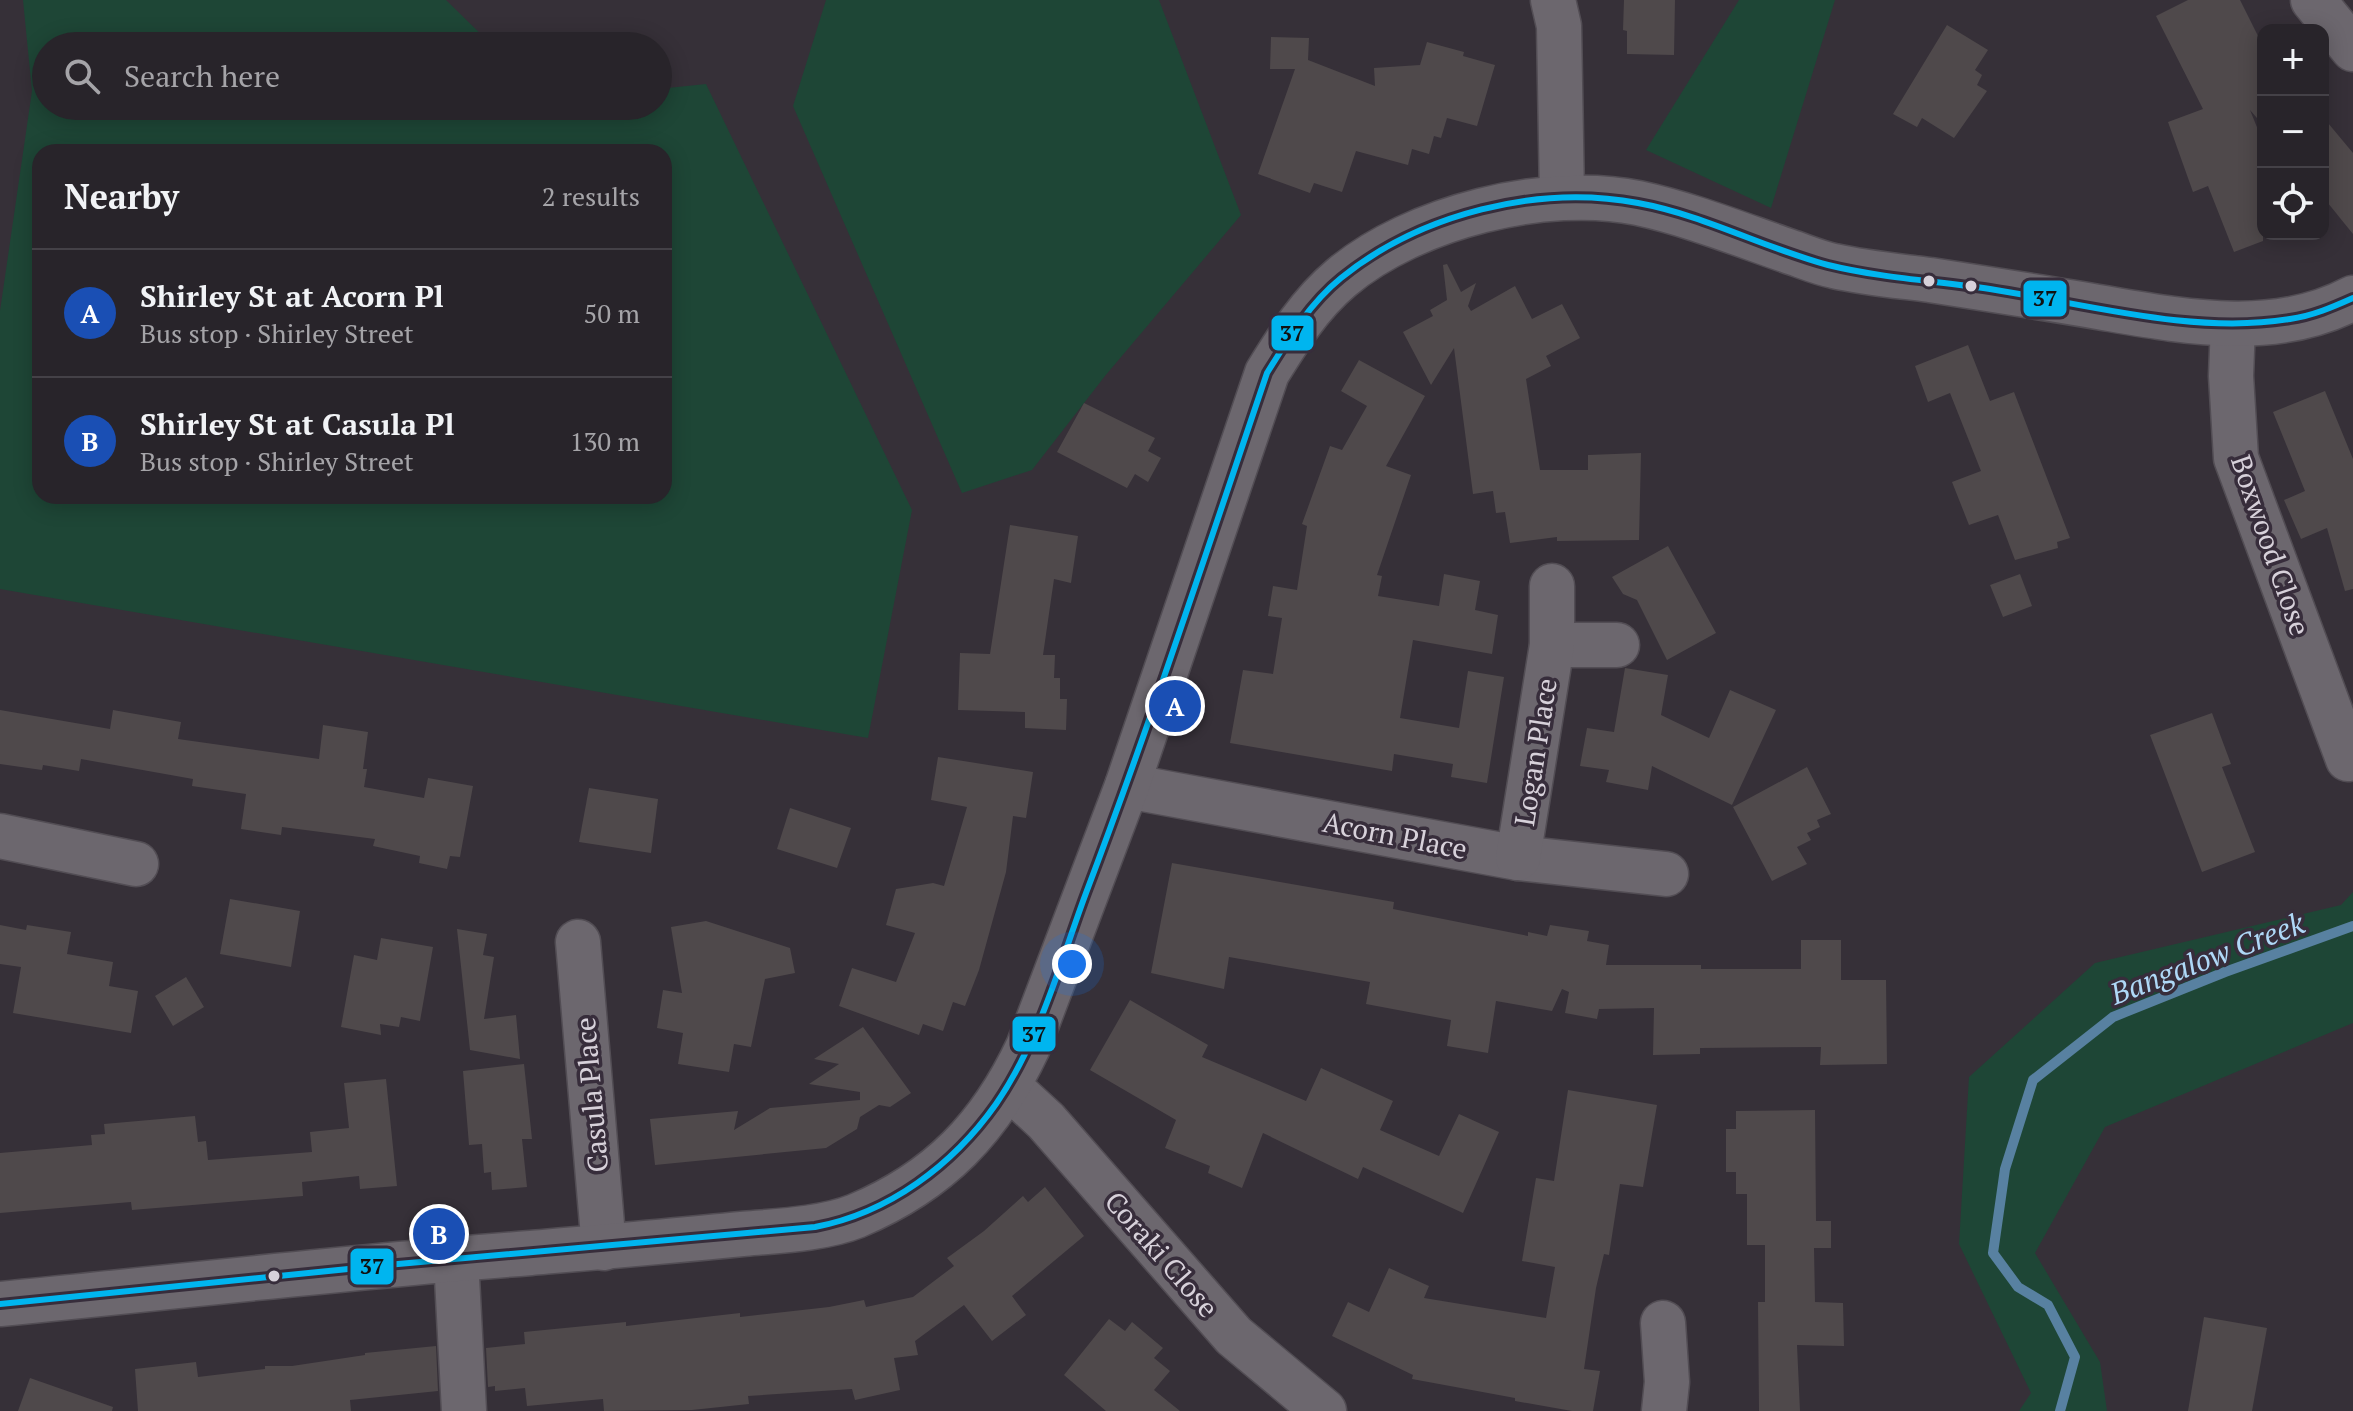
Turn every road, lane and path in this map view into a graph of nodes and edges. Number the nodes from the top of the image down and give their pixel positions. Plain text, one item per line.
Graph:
1 (1553, 0) edge
2 (2313, 0) edge
3 (2353, 49) edge
4 (1562, 197) junction
5 (2353, 298) edge
6 (2233, 324) junction
7 (1552, 586) dead end
8 (1552, 645) junction
9 (1617, 645) dead end
10 (2348, 759) dead end
11 (1127, 786) junction
12 (0, 836) edge
13 (1518, 858) junction
14 (136, 864) dead end
15 (1666, 874) dead end
16 (578, 942) dead end
17 (1009, 1087) junction
18 (604, 1248) junction
19 (456, 1259) junction
20 (0, 1304) edge
21 (1663, 1323) dead end
22 (464, 1411) edge
23 (1324, 1411) edge
24 (1664, 1411) edge

1 - 4 street
2 - 3 street
4 - 6 street
4 - 11 street
5 - 6 street
6 - 10 street, Boxwood Close
7 - 8 street, Logan Place
8 - 9 street, Logan Place
8 - 13 street, Logan Place
11 - 13 street, Acorn Place
11 - 17 street
12 - 14 street
13 - 15 street, Acorn Place
16 - 18 street, Casula Place
17 - 18 street
17 - 23 street, Coraki Close
18 - 19 street
19 - 20 street
19 - 22 street
21 - 24 street

